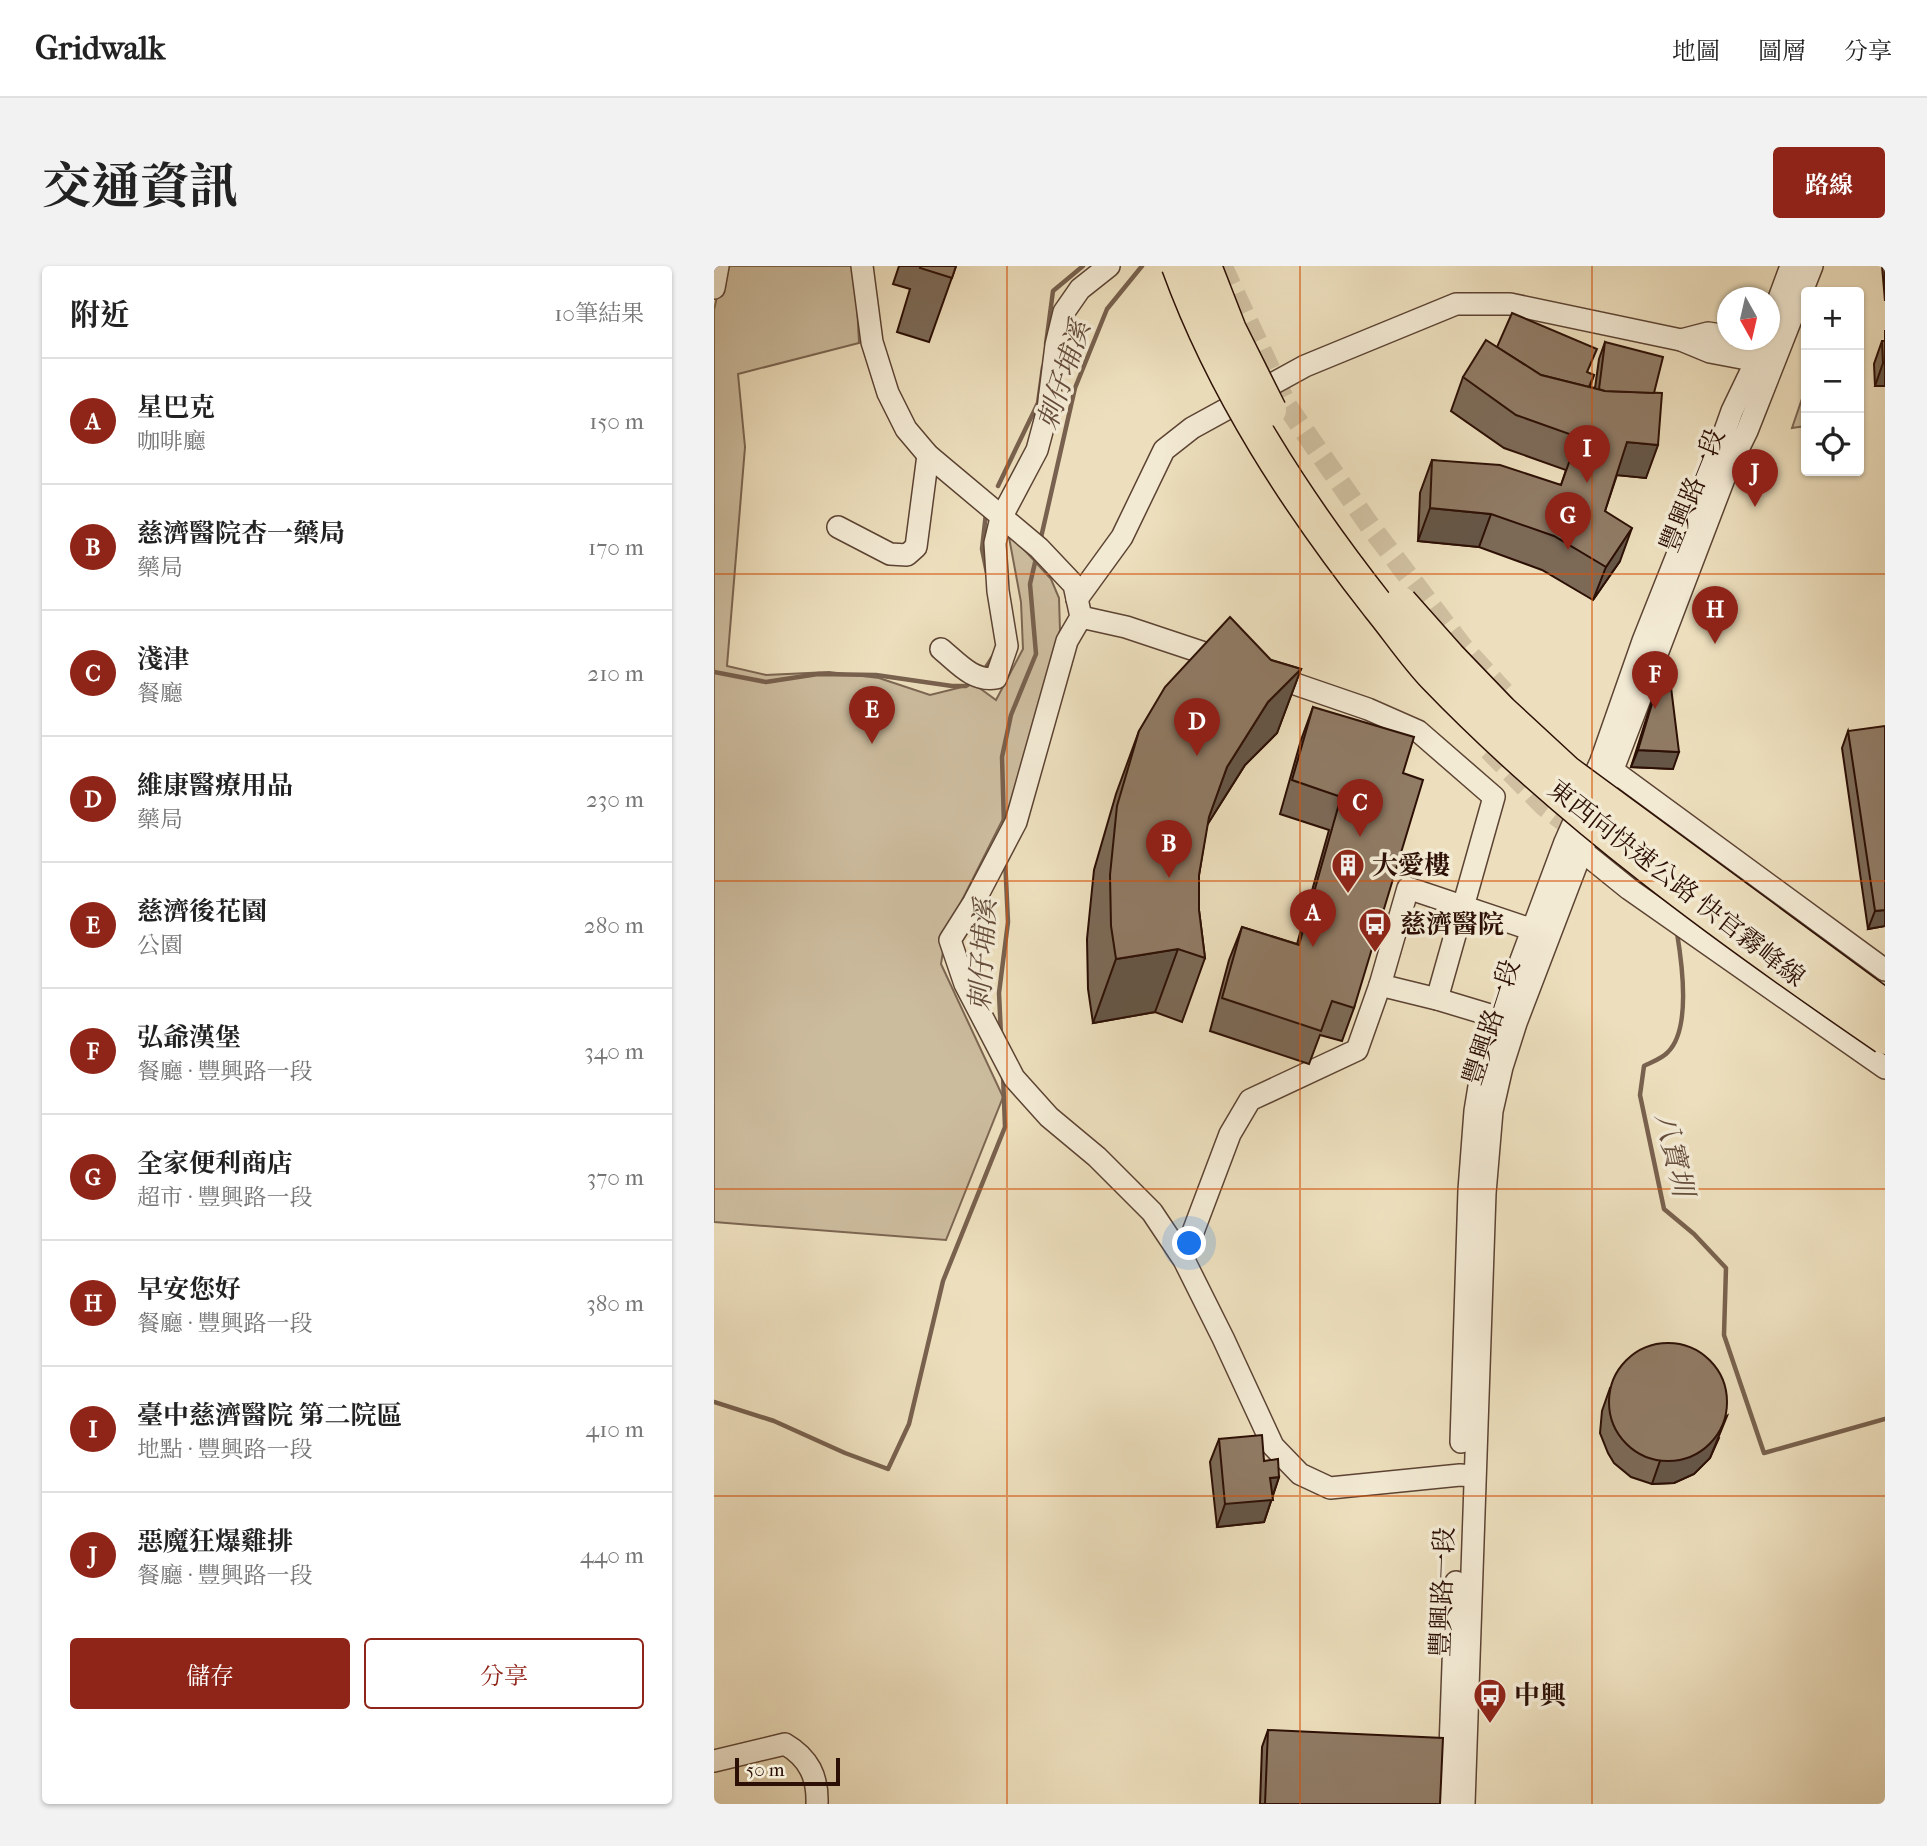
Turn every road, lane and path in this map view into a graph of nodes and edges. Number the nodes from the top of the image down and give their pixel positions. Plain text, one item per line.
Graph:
1 (718, 266) edge
2 (862, 266) edge
3 (1109, 266) edge
4 (1178, 266) edge
5 (1205, 266) edge
6 (1791, 266) edge
7 (1811, 266) edge
8 (714, 288) edge
9 (1780, 300) edge
10 (1780, 320) edge
11 (1717, 334) edge
12 (1681, 340) junction
13 (1724, 350) edge
14 (1765, 350) edge
15 (928, 456) junction
16 (1001, 518) junction
17 (838, 527) dead end
18 (1079, 608) junction
19 (941, 649) dead end
20 (1607, 766) junction
21 (1574, 847) junction
22 (1464, 907) junction
23 (1542, 933) junction
24 (1885, 970) edge
25 (1380, 985) junction
26 (1437, 999) junction
27 (1885, 1006) edge
28 (1508, 1020) junction
29 (1885, 1038) edge
30 (1885, 1068) edge
31 (1193, 1232) dead end
32 (1467, 1475) junction
33 (714, 1761) edge
34 (817, 1804) edge
35 (1448, 1804) edge
36 (1464, 1804) edge

1 - 8 street
2 - 15 street
3 - 16 street
4 - 29 highway, 東西向快速公路 快官霧峰線, bridge
5 - 27 highway, 東西向快速公路 快官霧峰線, bridge
6 - 9 street, 豐興路一段
7 - 10 street, 豐興路一段
11 - 12 street
12 - 13 street
12 - 18 street
14 - 20 street, 豐興路一段
15 - 16 street
15 - 17 street
16 - 18 street
16 - 19 street
18 - 22 street
18 - 32 street
20 - 21 street, 豐興路一段
20 - 24 street
21 - 23 street, 豐興路一段
21 - 30 street
22 - 23 street
22 - 25 street
22 - 26 street
23 - 28 street, 豐興路一段
25 - 26 street
25 - 31 street
26 - 28 street
28 - 32 street, 豐興路一段
32 - 35 street, 豐興路一段
32 - 36 street, 豐興路一段
33 - 34 street

